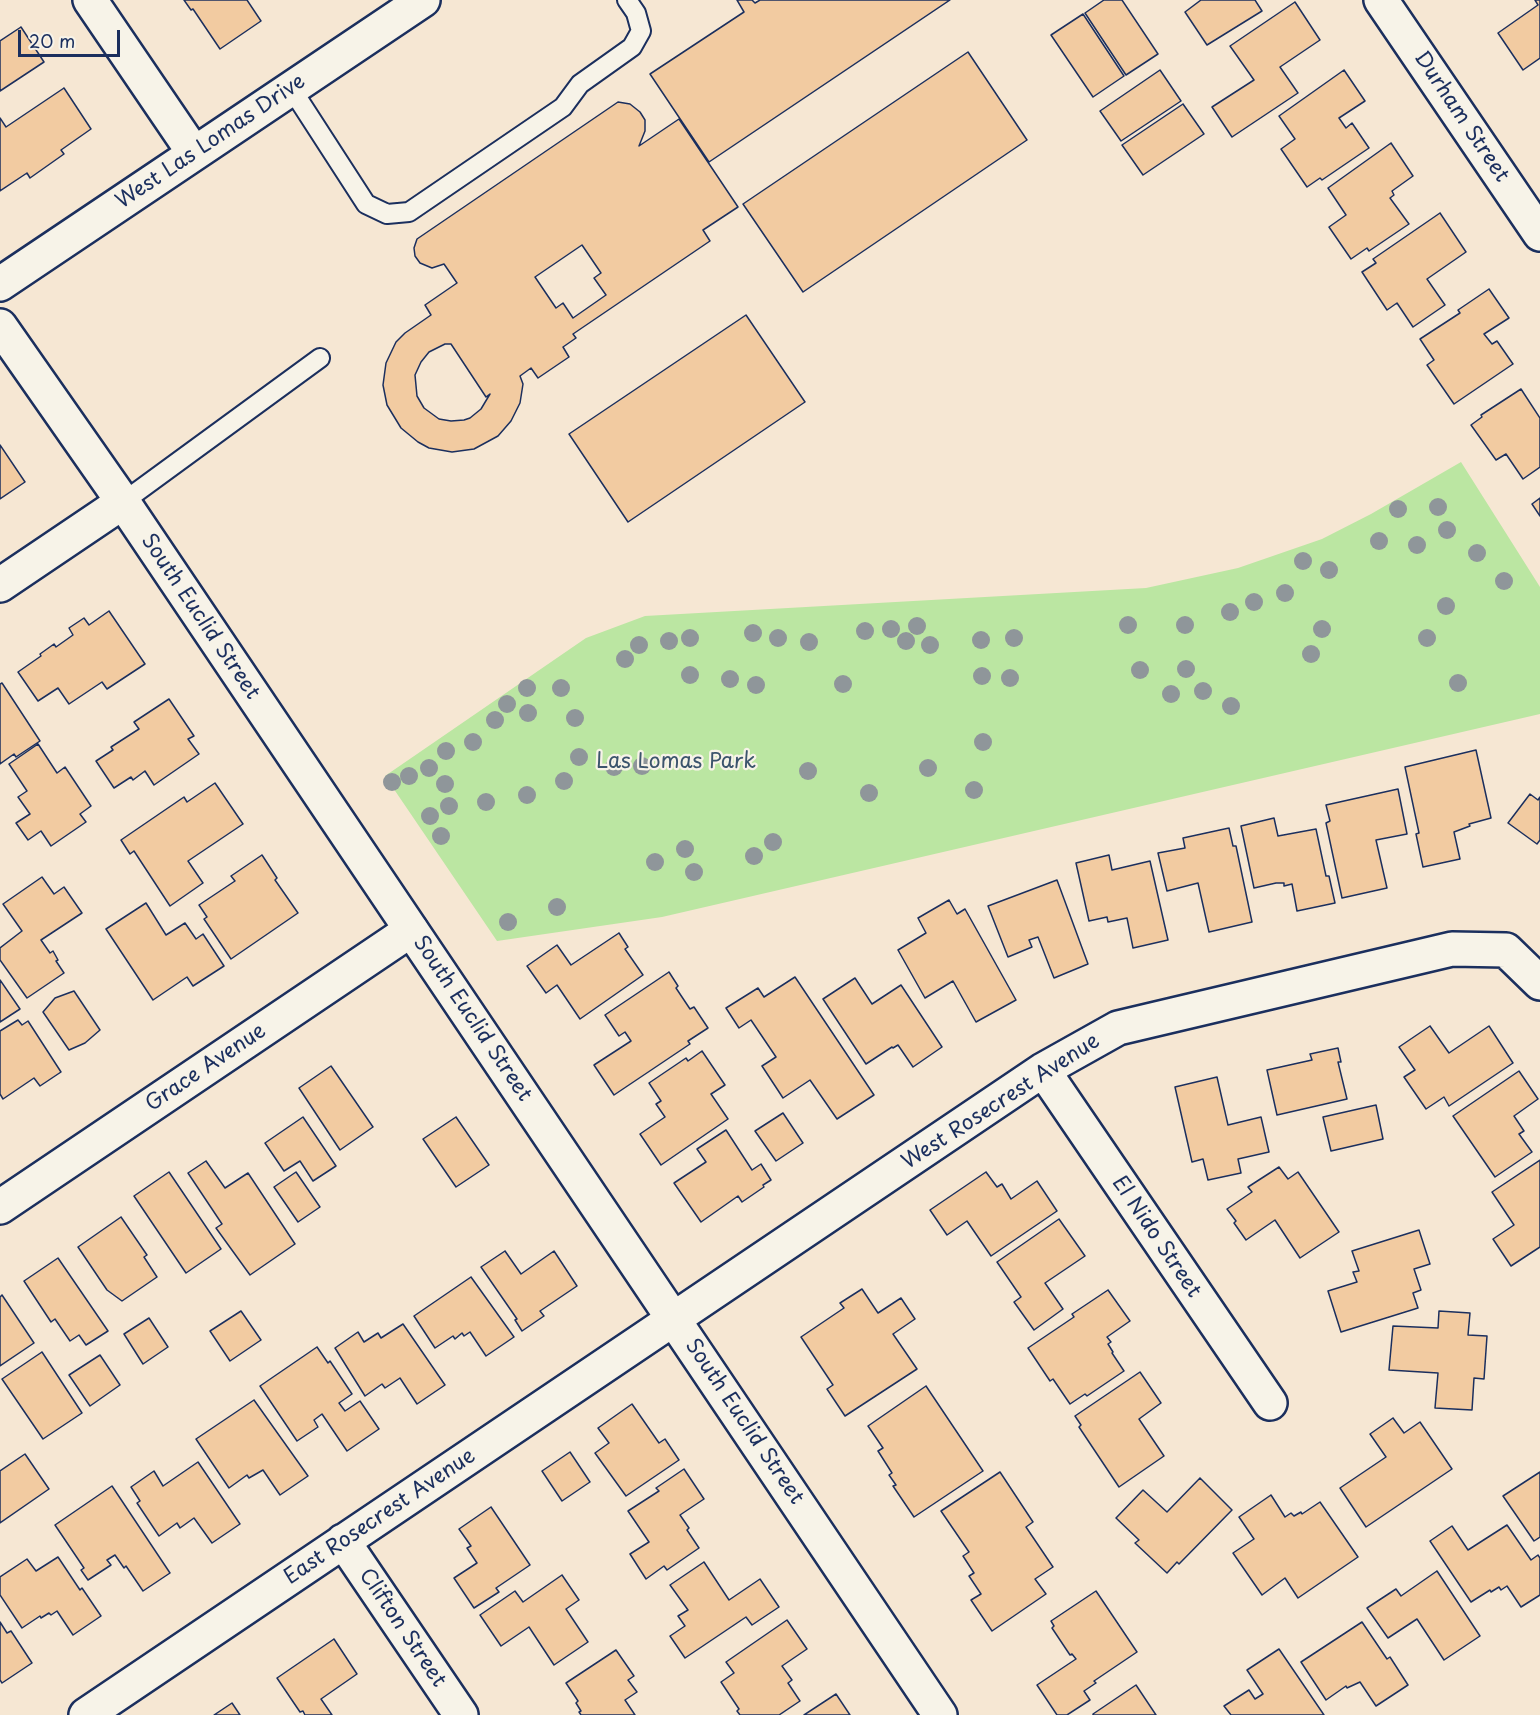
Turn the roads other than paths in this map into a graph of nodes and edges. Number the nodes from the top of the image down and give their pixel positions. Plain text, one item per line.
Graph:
1 (90, 0) edge
2 (423, 0) edge
3 (627, 0) edge
4 (1381, 0) edge
5 (291, 88) junction
6 (194, 153) junction
7 (1540, 234) edge
8 (0, 284) edge
9 (0, 326) edge
10 (320, 358) dead end
11 (123, 502) junction
12 (0, 585) edge
13 (411, 930) junction
14 (1540, 983) edge
15 (1043, 1070) junction
16 (0, 1207) edge
17 (674, 1319) junction
18 (1270, 1404) dead end
19 (343, 1542) junction
20 (86, 1715) edge
21 (461, 1715) edge
22 (940, 1715) edge

1 - 6 street
2 - 5 street, West Las Lomas Drive
3 - 5 lane
4 - 7 street, Durham Street
5 - 6 street, West Las Lomas Drive
6 - 8 street, West Las Lomas Drive
9 - 11 street, South Euclid Street
10 - 11 lane
11 - 12 street
11 - 13 street, South Euclid Street
13 - 16 street, Grace Avenue
13 - 17 street, South Euclid Street
14 - 15 street, West Rosecrest Avenue
15 - 17 street, West Rosecrest Avenue
15 - 18 street, El Nido Street
17 - 19 street, East Rosecrest Avenue
17 - 22 street, South Euclid Street
19 - 20 street, East Rosecrest Avenue
19 - 21 street, Clifton Street

